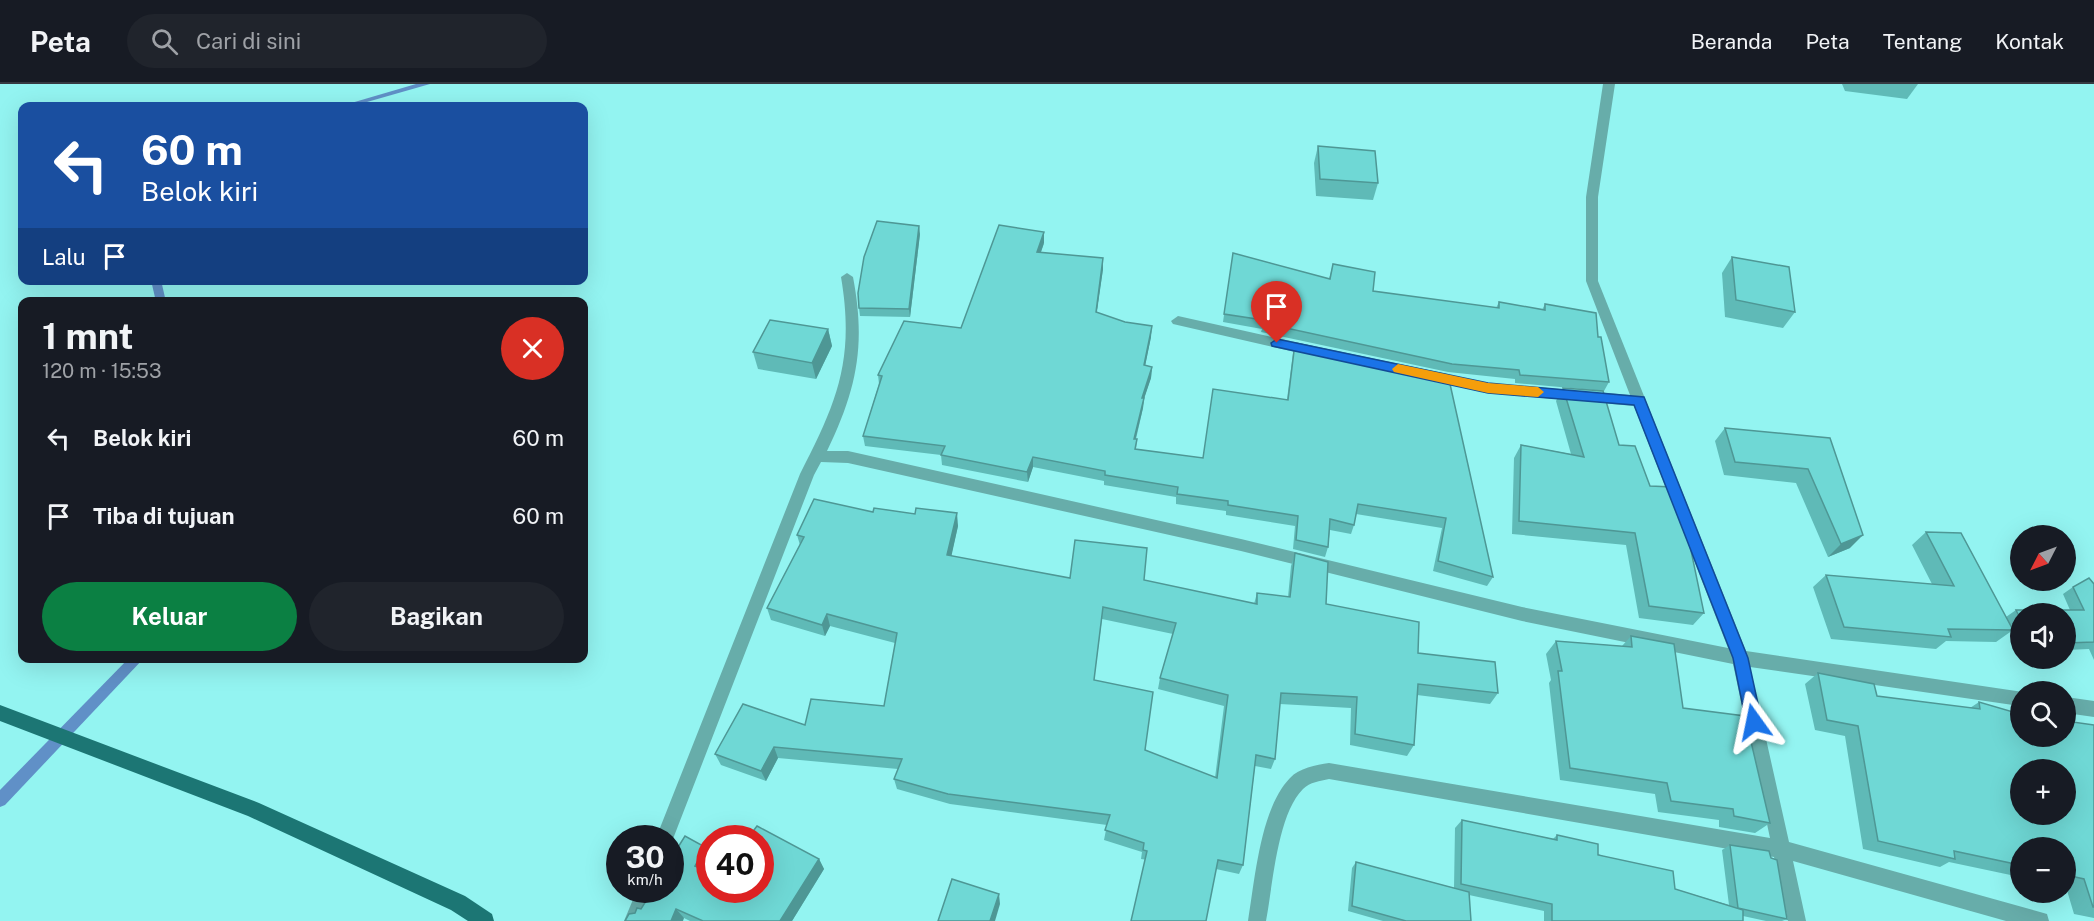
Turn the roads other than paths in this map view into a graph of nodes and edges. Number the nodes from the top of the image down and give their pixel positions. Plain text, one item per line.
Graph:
1 (1609, 84) edge
2 (847, 277) dead end
3 (1178, 321) dead end
4 (1330, 355) edge
5 (1420, 374) edge
6 (1639, 401) junction
7 (818, 456) junction
8 (1740, 658) junction
9 (2010, 698) edge
10 (2076, 706) edge
11 (2094, 709) edge
12 (0, 713) edge
13 (670, 825) edge
14 (1782, 849) junction
15 (641, 903) edge
16 (485, 921) edge
17 (633, 921) edge
18 (1257, 921) edge
19 (1797, 921) edge
20 (2040, 921) edge

1 - 6 street
2 - 7 street
3 - 4 street
5 - 6 street
6 - 8 street
7 - 8 street
7 - 13 street
8 - 9 street
8 - 14 street
10 - 11 street
12 - 16 main road
14 - 18 street
14 - 19 street
14 - 20 street
15 - 17 street

